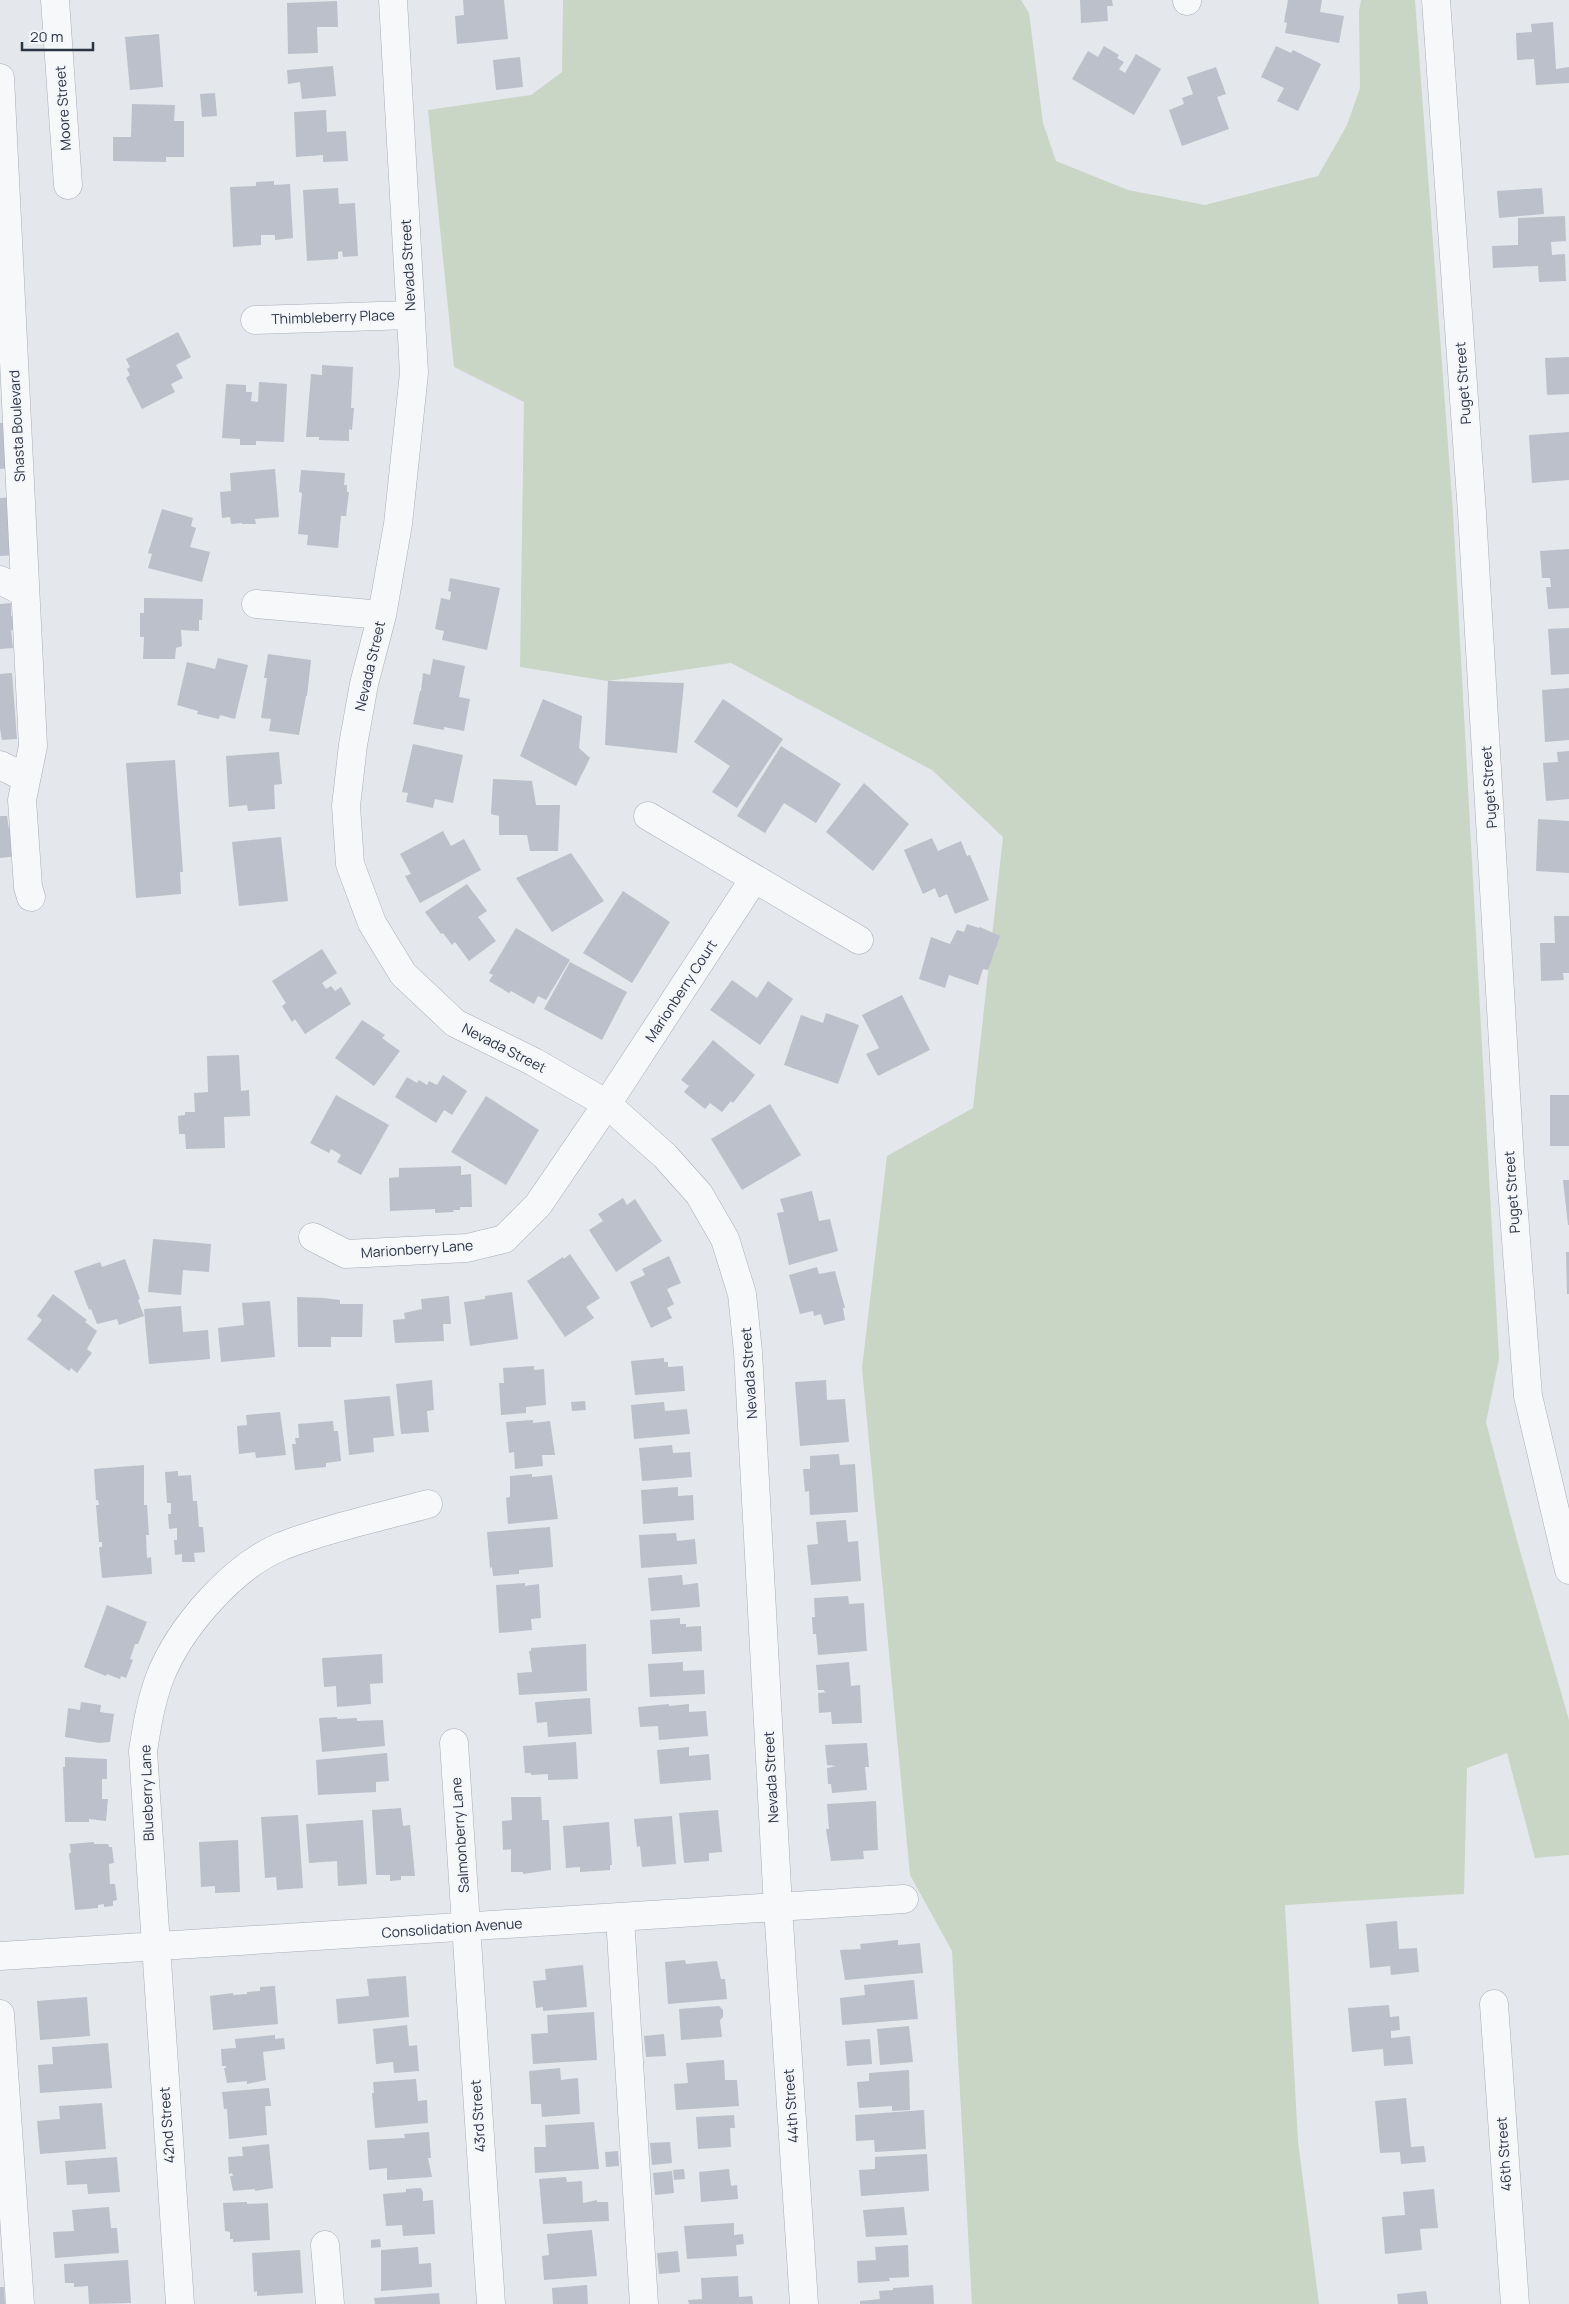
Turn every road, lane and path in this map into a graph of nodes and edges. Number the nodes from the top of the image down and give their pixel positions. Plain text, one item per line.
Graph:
1 (55, 0) edge
2 (393, 0) edge
3 (1436, 0) edge
4 (0, 78) edge
5 (68, 185) dead end
6 (4, 225) edge
7 (411, 315) junction
8 (255, 320) dead end
9 (8, 413) edge
10 (0, 580) edge
11 (25, 593) junction
12 (256, 604) dead end
13 (382, 615) junction
14 (0, 765) edge
15 (27, 773) junction
16 (648, 816) dead end
17 (754, 879) junction
18 (31, 897) dead end
19 (859, 940) dead end
20 (607, 1104) junction
21 (313, 1236) dead end
22 (428, 1504) dead end
23 (1569, 1570) edge
24 (454, 1743) dead end
25 (904, 1899) dead end
26 (778, 1907) junction
27 (620, 1917) junction
28 (466, 1927) junction
29 (155, 1946) junction
30 (0, 1956) edge
31 (1494, 2004) dead end
32 (0, 2014) edge
33 (325, 2245) dead end
34 (20, 2304) edge
35 (180, 2304) edge
36 (330, 2304) edge
37 (491, 2304) edge
38 (644, 2304) edge
39 (804, 2304) edge
40 (1515, 2304) edge

1 - 5 street, Moore Street
2 - 7 street, Nevada Street
3 - 23 street, Puget Street
4 - 6 street, Shasta Boulevard
6 - 9 street, Shasta Boulevard
7 - 8 street, Thimbleberry Place
7 - 13 street, Nevada Street
9 - 11 street, Shasta Boulevard
10 - 11 street
11 - 15 street, Shasta Boulevard
12 - 13 street
13 - 20 street, Nevada Street
14 - 15 street
15 - 18 street, Shasta Boulevard
16 - 17 street
17 - 19 street
17 - 20 street, Marionberry Court
20 - 21 street, Marionberry Lane
20 - 26 street, Nevada Street
22 - 29 street, Blueberry Lane
24 - 28 street, Salmonberry Lane
25 - 26 street, Consolidation Avenue
26 - 27 street, Consolidation Avenue
26 - 39 street, 44th Street
27 - 28 street, Consolidation Avenue
27 - 38 street
28 - 29 street, Consolidation Avenue
28 - 37 street, 43rd Street
29 - 30 street, Consolidation Avenue
29 - 35 street, 42nd Street
31 - 40 street, 46th Street
32 - 34 street
33 - 36 street

